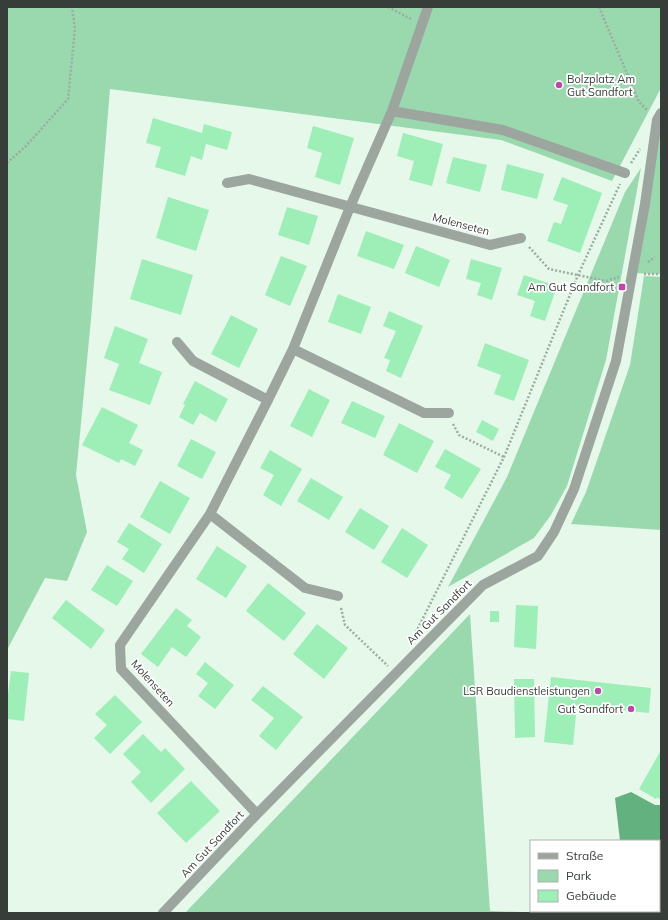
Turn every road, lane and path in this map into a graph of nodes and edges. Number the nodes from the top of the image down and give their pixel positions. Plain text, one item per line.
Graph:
1 (72, 7) edge
2 (388, 7) edge
3 (428, 7) edge
4 (599, 7) edge
5 (422, 24) junction
6 (392, 111) junction
7 (659, 117) edge
8 (7, 163) edge
9 (625, 173) joint
10 (227, 182) dead end
11 (350, 207) junction
12 (521, 238) joint
13 (578, 275) junction
14 (177, 342) dead end
15 (293, 349) junction
16 (268, 400) junction
17 (449, 413) joint
18 (504, 457) junction
19 (210, 514) junction
20 (338, 596) joint
21 (412, 639) dead end
22 (395, 672) junction
23 (257, 814) junction
24 (163, 913) edge

1 - 8 path
2 - 5 path
3 - 5 street, Molenseten
4 - 7 path
5 - 6 street, Molenseten
6 - 9 street
6 - 11 street, Molenseten
7 - 22 street, Am Gut Sandfort
9 - 13 path
10 - 11 street, Molenseten
11 - 12 street, Molenseten
11 - 15 street, Molenseten
12 - 13 path
13 - 18 path
14 - 16 street
15 - 16 street, Molenseten
15 - 17 street
16 - 19 street, Molenseten
17 - 18 path
18 - 21 path
19 - 20 street
19 - 23 street, Molenseten
20 - 22 path
22 - 23 street, Am Gut Sandfort
23 - 24 street, Am Gut Sandfort

